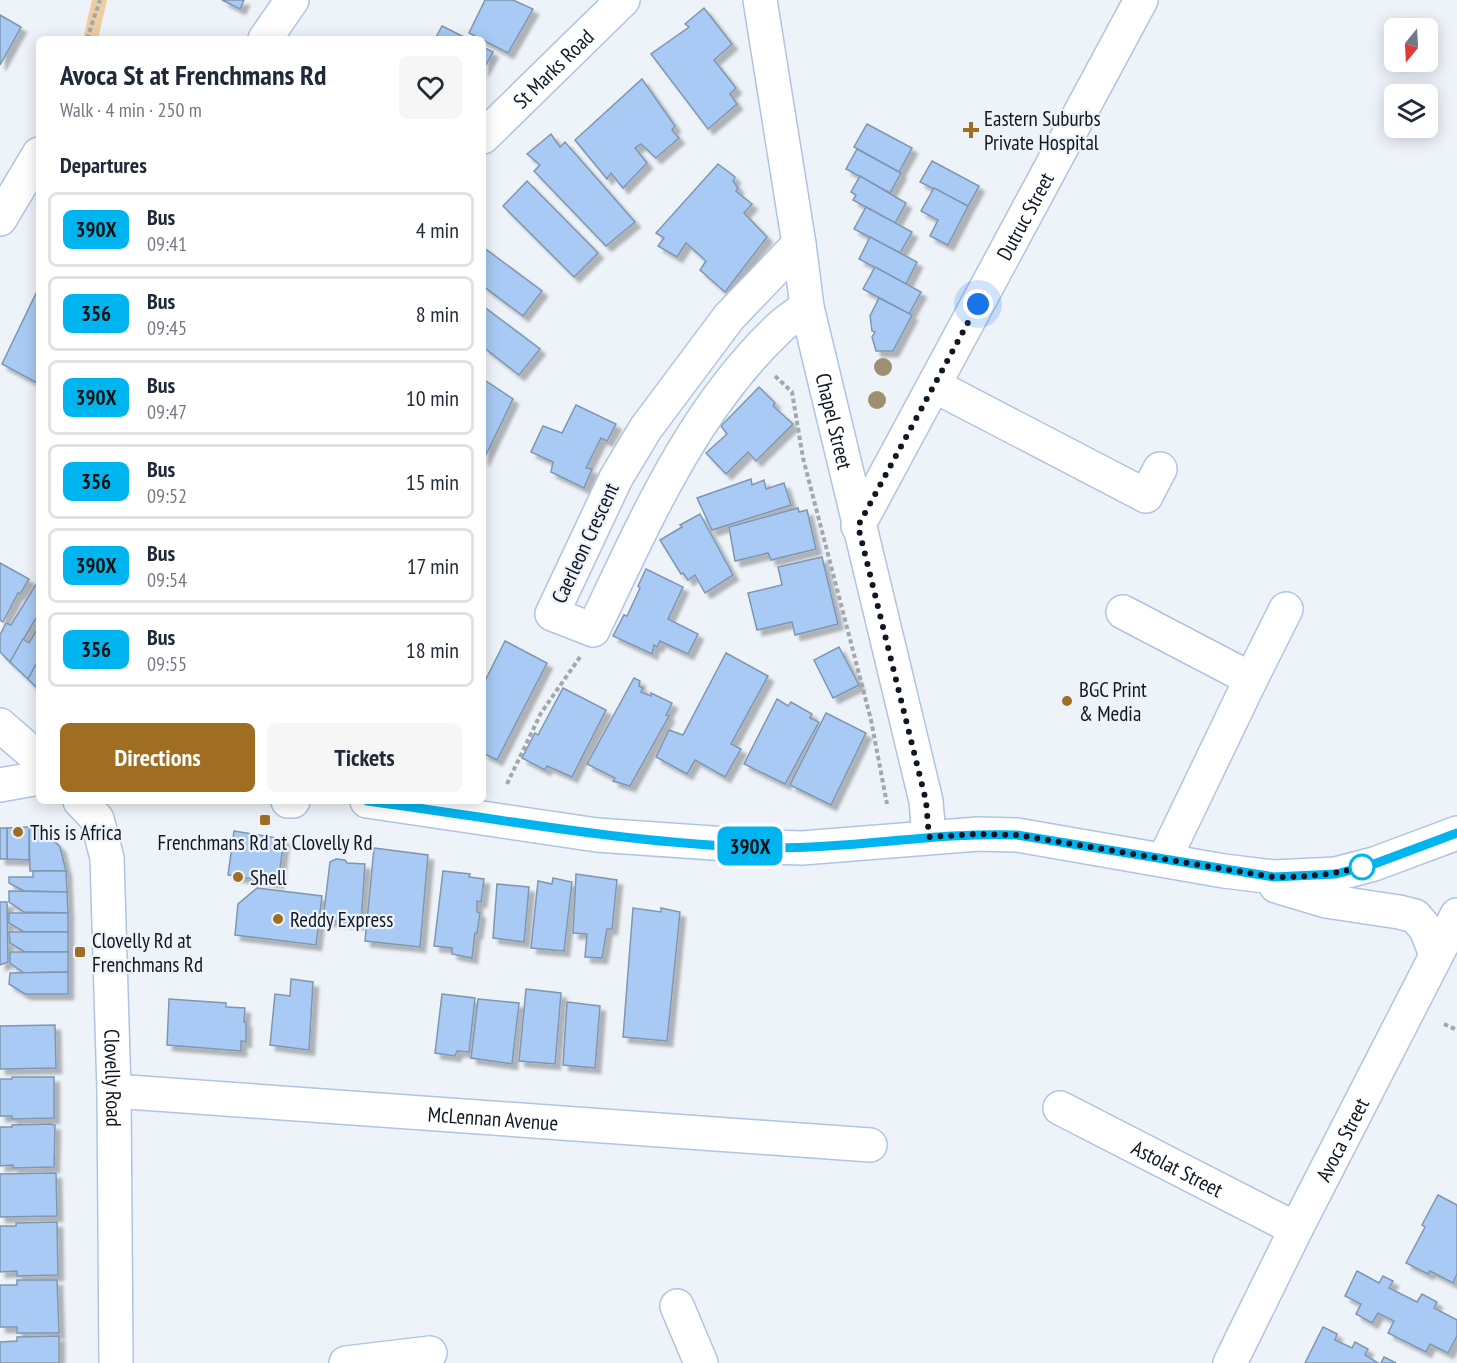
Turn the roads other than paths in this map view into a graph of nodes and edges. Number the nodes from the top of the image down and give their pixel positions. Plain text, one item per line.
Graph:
1 (292, 0) edge
2 (623, 0) edge
3 (759, 0) edge
4 (1141, 0) edge
5 (267, 36) edge
6 (486, 134) edge
7 (36, 159) edge
8 (0, 219) edge
9 (800, 244) junction
10 (807, 308) junction
11 (935, 386) junction
12 (1160, 469) dead end
13 (858, 526) junction
14 (1286, 609) dead end
15 (1123, 612) dead end
16 (1251, 679) junction
17 (0, 725) edge
18 (36, 756) edge
19 (36, 779) edge
20 (0, 785) edge
21 (84, 804) edge
22 (387, 804) edge
23 (1457, 833) edge
24 (929, 837) junction
25 (1164, 860) junction
26 (1224, 871) junction
27 (1457, 915) edge
28 (1436, 955) junction
29 (114, 1091) junction
30 (1060, 1108) dead end
31 (870, 1145) dead end
32 (1296, 1229) junction
33 (677, 1306) dead end
34 (430, 1353) dead end
35 (116, 1363) edge
36 (346, 1363) edge
37 (701, 1363) edge
38 (1230, 1363) edge

1 - 5 street
2 - 6 street, St Marks Road
3 - 9 street, Chapel Street
4 - 11 street, Dutruc Street
7 - 8 street
9 - 10 street, Chapel Street
9 - 10 street, Caerleon Crescent
10 - 13 street, Chapel Street
11 - 12 street
11 - 13 street, Dutruc Street
13 - 24 street, Chapel Street
14 - 16 street
15 - 16 street
16 - 25 street
17 - 18 street
19 - 20 street
21 - 29 street, Clovelly Road
22 - 24 street
23 - 26 street
24 - 25 street
25 - 26 street
26 - 28 street
27 - 28 street, Avoca Street
28 - 32 street, Avoca Street
29 - 31 street, McLennan Avenue
29 - 35 street, Clovelly Road
30 - 32 street, Astolat Street
32 - 38 street, Avoca Street
33 - 37 street
34 - 36 street

